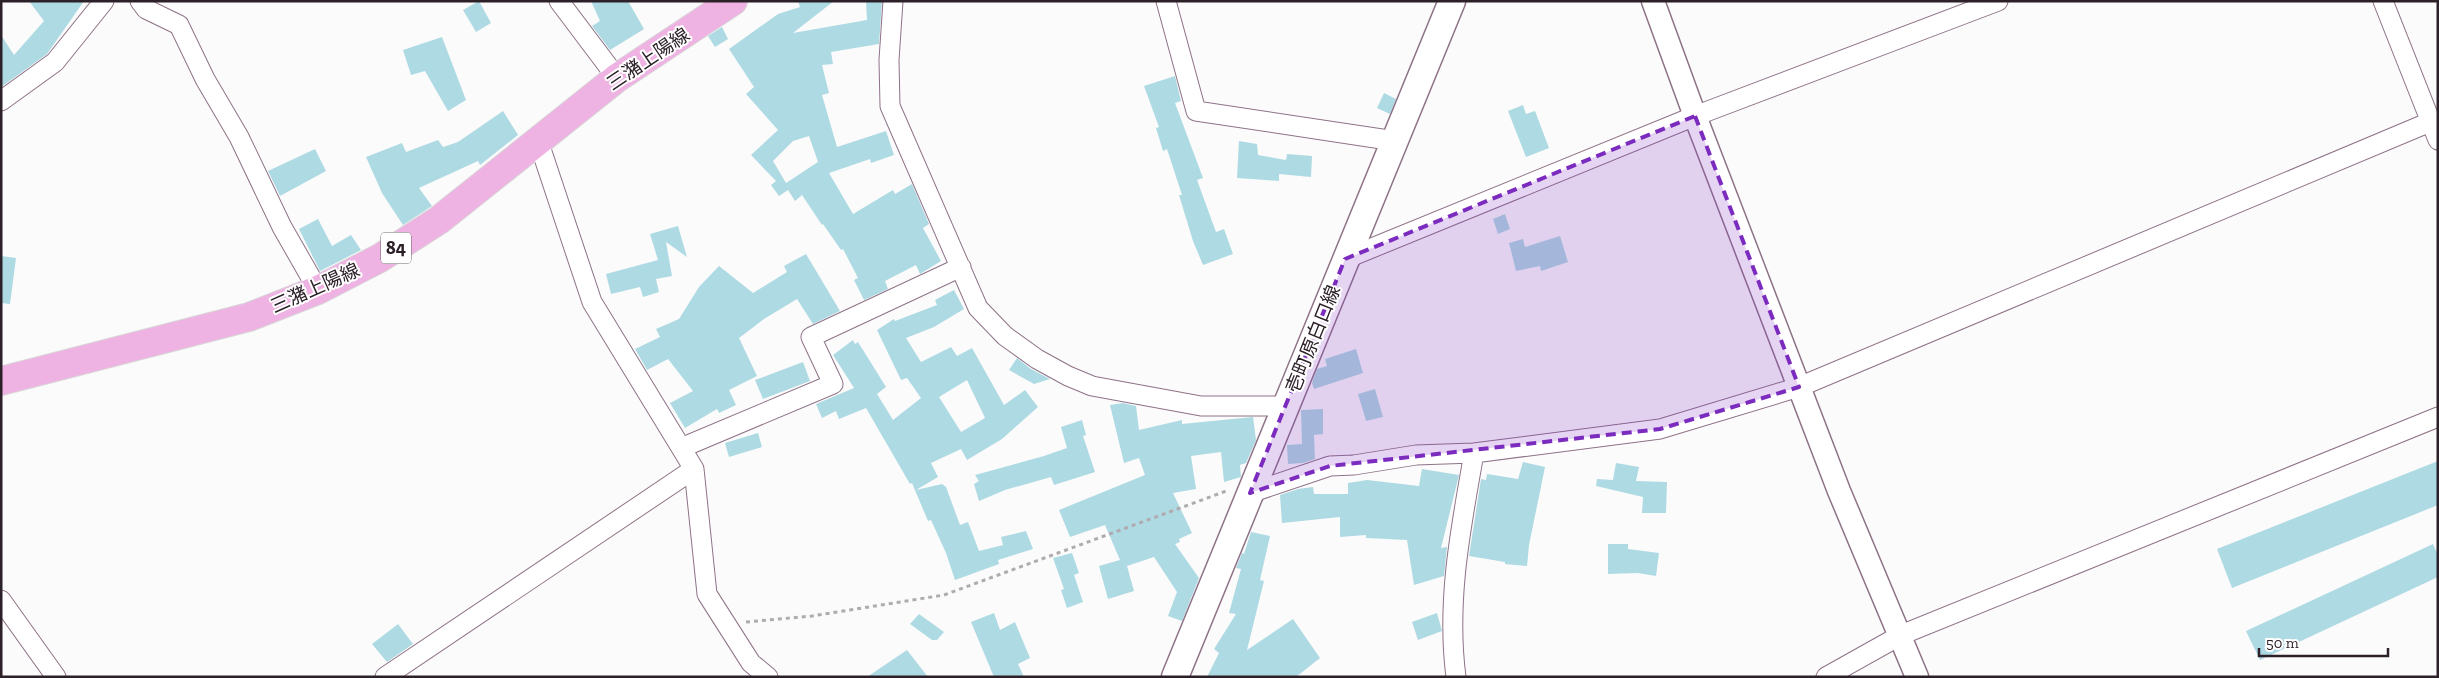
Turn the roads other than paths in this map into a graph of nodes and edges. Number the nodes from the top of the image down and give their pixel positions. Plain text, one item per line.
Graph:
1 (104, 1) edge
2 (140, 1) edge
3 (559, 1) edge
4 (734, 1) edge
5 (893, 1) edge
6 (1166, 1) edge
7 (1452, 1) edge
8 (1654, 1) edge
9 (1998, 1) edge
10 (2383, 1) edge
11 (617, 78) junction
12 (1, 101) edge
13 (1695, 116) junction
14 (2430, 122) junction
15 (538, 140) junction
16 (2438, 140) edge
17 (1395, 141) junction
18 (1345, 259) junction
19 (961, 267) junction
20 (318, 290) junction
21 (1, 381) edge
22 (1799, 387) junction
23 (1286, 406) junction
24 (2438, 418) edge
25 (681, 448) junction
26 (1474, 452) junction
27 (694, 469) junction
28 (1253, 485) junction
29 (1, 600) edge
30 (1901, 636) junction
31 (56, 677) edge
32 (385, 677) edge
33 (768, 677) edge
34 (1175, 677) edge
35 (1456, 677) edge
36 (1826, 677) edge
37 (1917, 677) edge

1 - 12 street
2 - 20 street
3 - 11 street
4 - 11 main road, 三潴上陽線 / 84
5 - 19 street
6 - 17 street
7 - 17 main road, 壱町原白口線
8 - 13 street
9 - 13 street
10 - 14 street
11 - 15 main road, 三潴上陽線 / 84
13 - 18 street
13 - 22 street
14 - 16 street
14 - 22 street
15 - 20 main road, 三潴上陽線 / 84
15 - 25 street
17 - 18 main road, 壱町原白口線
18 - 23 main road, 壱町原白口線
19 - 23 street
19 - 25 street
20 - 21 main road, 三潴上陽線 / 84
22 - 26 street
22 - 30 street
23 - 28 main road, 壱町原白口線
24 - 30 street
25 - 27 street
26 - 28 street
26 - 35 street
27 - 32 street
27 - 33 street
28 - 34 main road, 壱町原白口線
29 - 31 street
30 - 36 street
30 - 37 street

